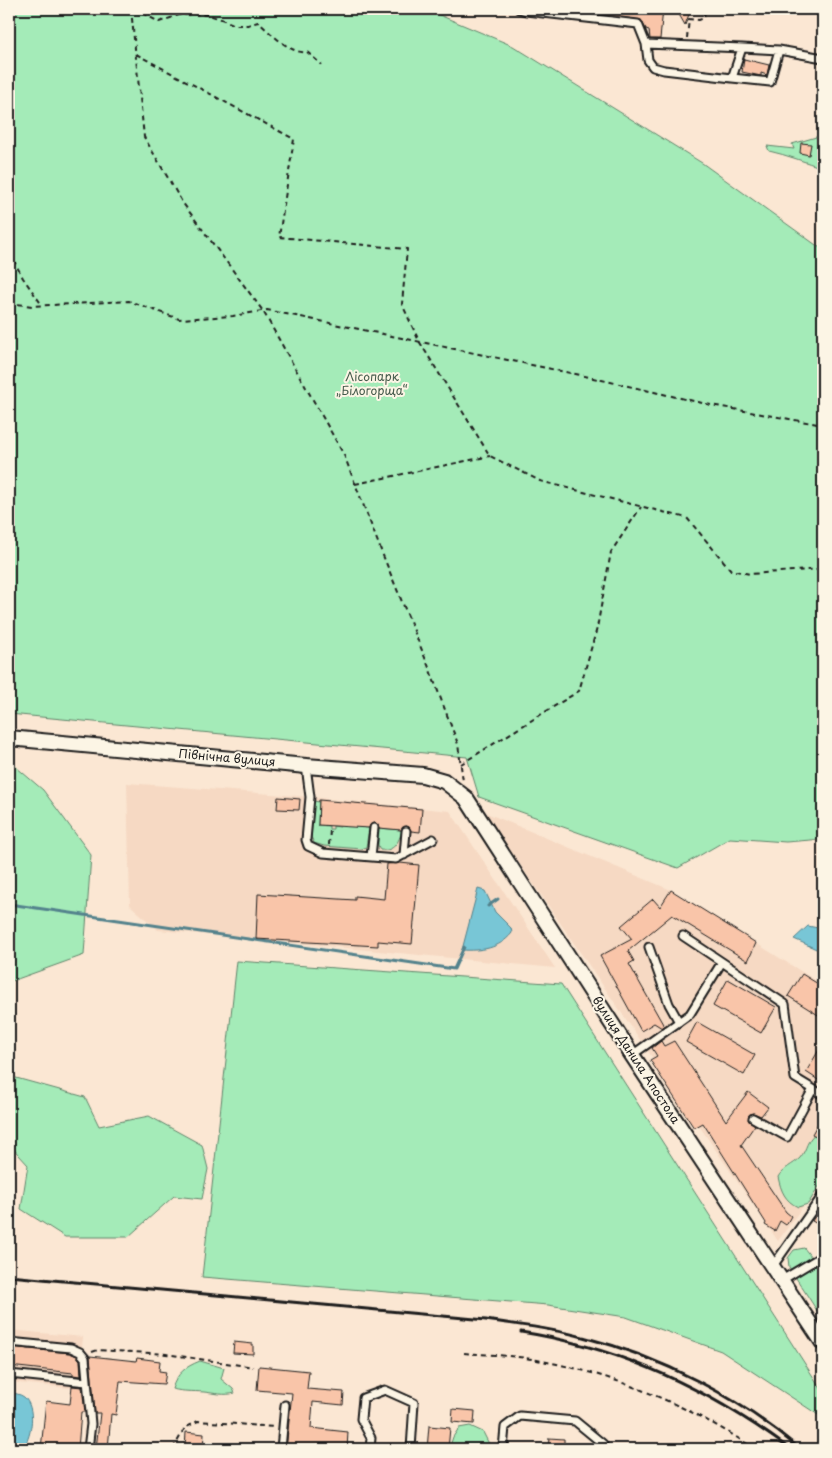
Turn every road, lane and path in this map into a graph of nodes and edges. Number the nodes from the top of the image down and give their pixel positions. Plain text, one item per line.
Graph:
1 (97, 9) edge
2 (135, 9) edge
3 (519, 9) edge
4 (705, 9) edge
5 (132, 10) edge
6 (646, 44) junction
7 (687, 45) junction
8 (742, 48) junction
9 (779, 50) junction
10 (136, 54) junction
11 (823, 58) edge
12 (322, 65) dead end
13 (732, 78) junction
14 (9, 252) edge
15 (9, 303) edge
16 (43, 306) junction
17 (263, 311) junction
18 (419, 341) junction
19 (823, 425) edge
20 (490, 456) junction
21 (355, 484) junction
22 (641, 507) junction
23 (823, 568) edge
24 (9, 738) edge
25 (461, 764) junction
26 (306, 766) junction
27 (444, 782) joint
28 (466, 798) junction
29 (374, 828) dead end
30 (330, 830) dead end
31 (406, 831) dead end
32 (433, 839) dead end
33 (328, 853) junction
34 (404, 855) junction
35 (371, 857) junction
36 (683, 936) dead end
37 (649, 948) dead end
38 (722, 962) junction
39 (679, 1022) junction
40 (632, 1055) junction
41 (812, 1088) junction
42 (823, 1095) edge
43 (753, 1118) dead end
44 (823, 1195) edge
45 (823, 1258) edge
46 (773, 1266) junction
47 (782, 1280) junction
48 (9, 1342) edge
49 (823, 1343) edge
50 (464, 1353) dead end
51 (83, 1356) junction
52 (253, 1367) dead end
53 (9, 1374) edge
54 (87, 1382) junction
55 (285, 1405) dead end
56 (283, 1428) junction
57 (88, 1449) edge
58 (173, 1449) edge
59 (281, 1449) edge
60 (370, 1449) edge
61 (411, 1449) edge
62 (503, 1449) edge
63 (603, 1449) edge
64 (755, 1449) edge

1 - 5 path
2 - 12 path
3 - 6 lane
4 - 7 path
5 - 10 path
6 - 7 lane
6 - 13 lane
7 - 8 lane
8 - 9 lane
8 - 13 lane
9 - 11 lane
9 - 13 lane
10 - 17 path
10 - 18 path
14 - 16 path
15 - 16 path
16 - 17 path
17 - 18 path
17 - 21 path
18 - 19 path
18 - 20 path
20 - 21 path
20 - 22 path
21 - 25 path
22 - 23 path
22 - 25 path
24 - 26 street, Північна вулиця
25 - 28 path
26 - 27 street, Північна вулиця
26 - 33 lane
27 - 28 street, вулиця Данила Апостола
28 - 40 street, вулиця Данила Апостола
29 - 35 lane
30 - 33 path
31 - 34 lane
32 - 34 lane
33 - 35 lane
34 - 35 lane
36 - 38 lane
37 - 39 lane
38 - 39 lane
38 - 41 lane
39 - 40 lane
40 - 46 street, вулиця Данила Апостола
41 - 42 lane
41 - 43 lane
44 - 46 lane
45 - 47 lane
46 - 47 street, вулиця Данила Апостола
47 - 49 street, вулиця Данила Апостола
48 - 51 lane
50 - 64 path
51 - 52 path
51 - 54 lane
53 - 54 lane
54 - 57 lane
55 - 56 lane
56 - 58 path
56 - 59 lane
60 - 61 lane
62 - 63 lane

